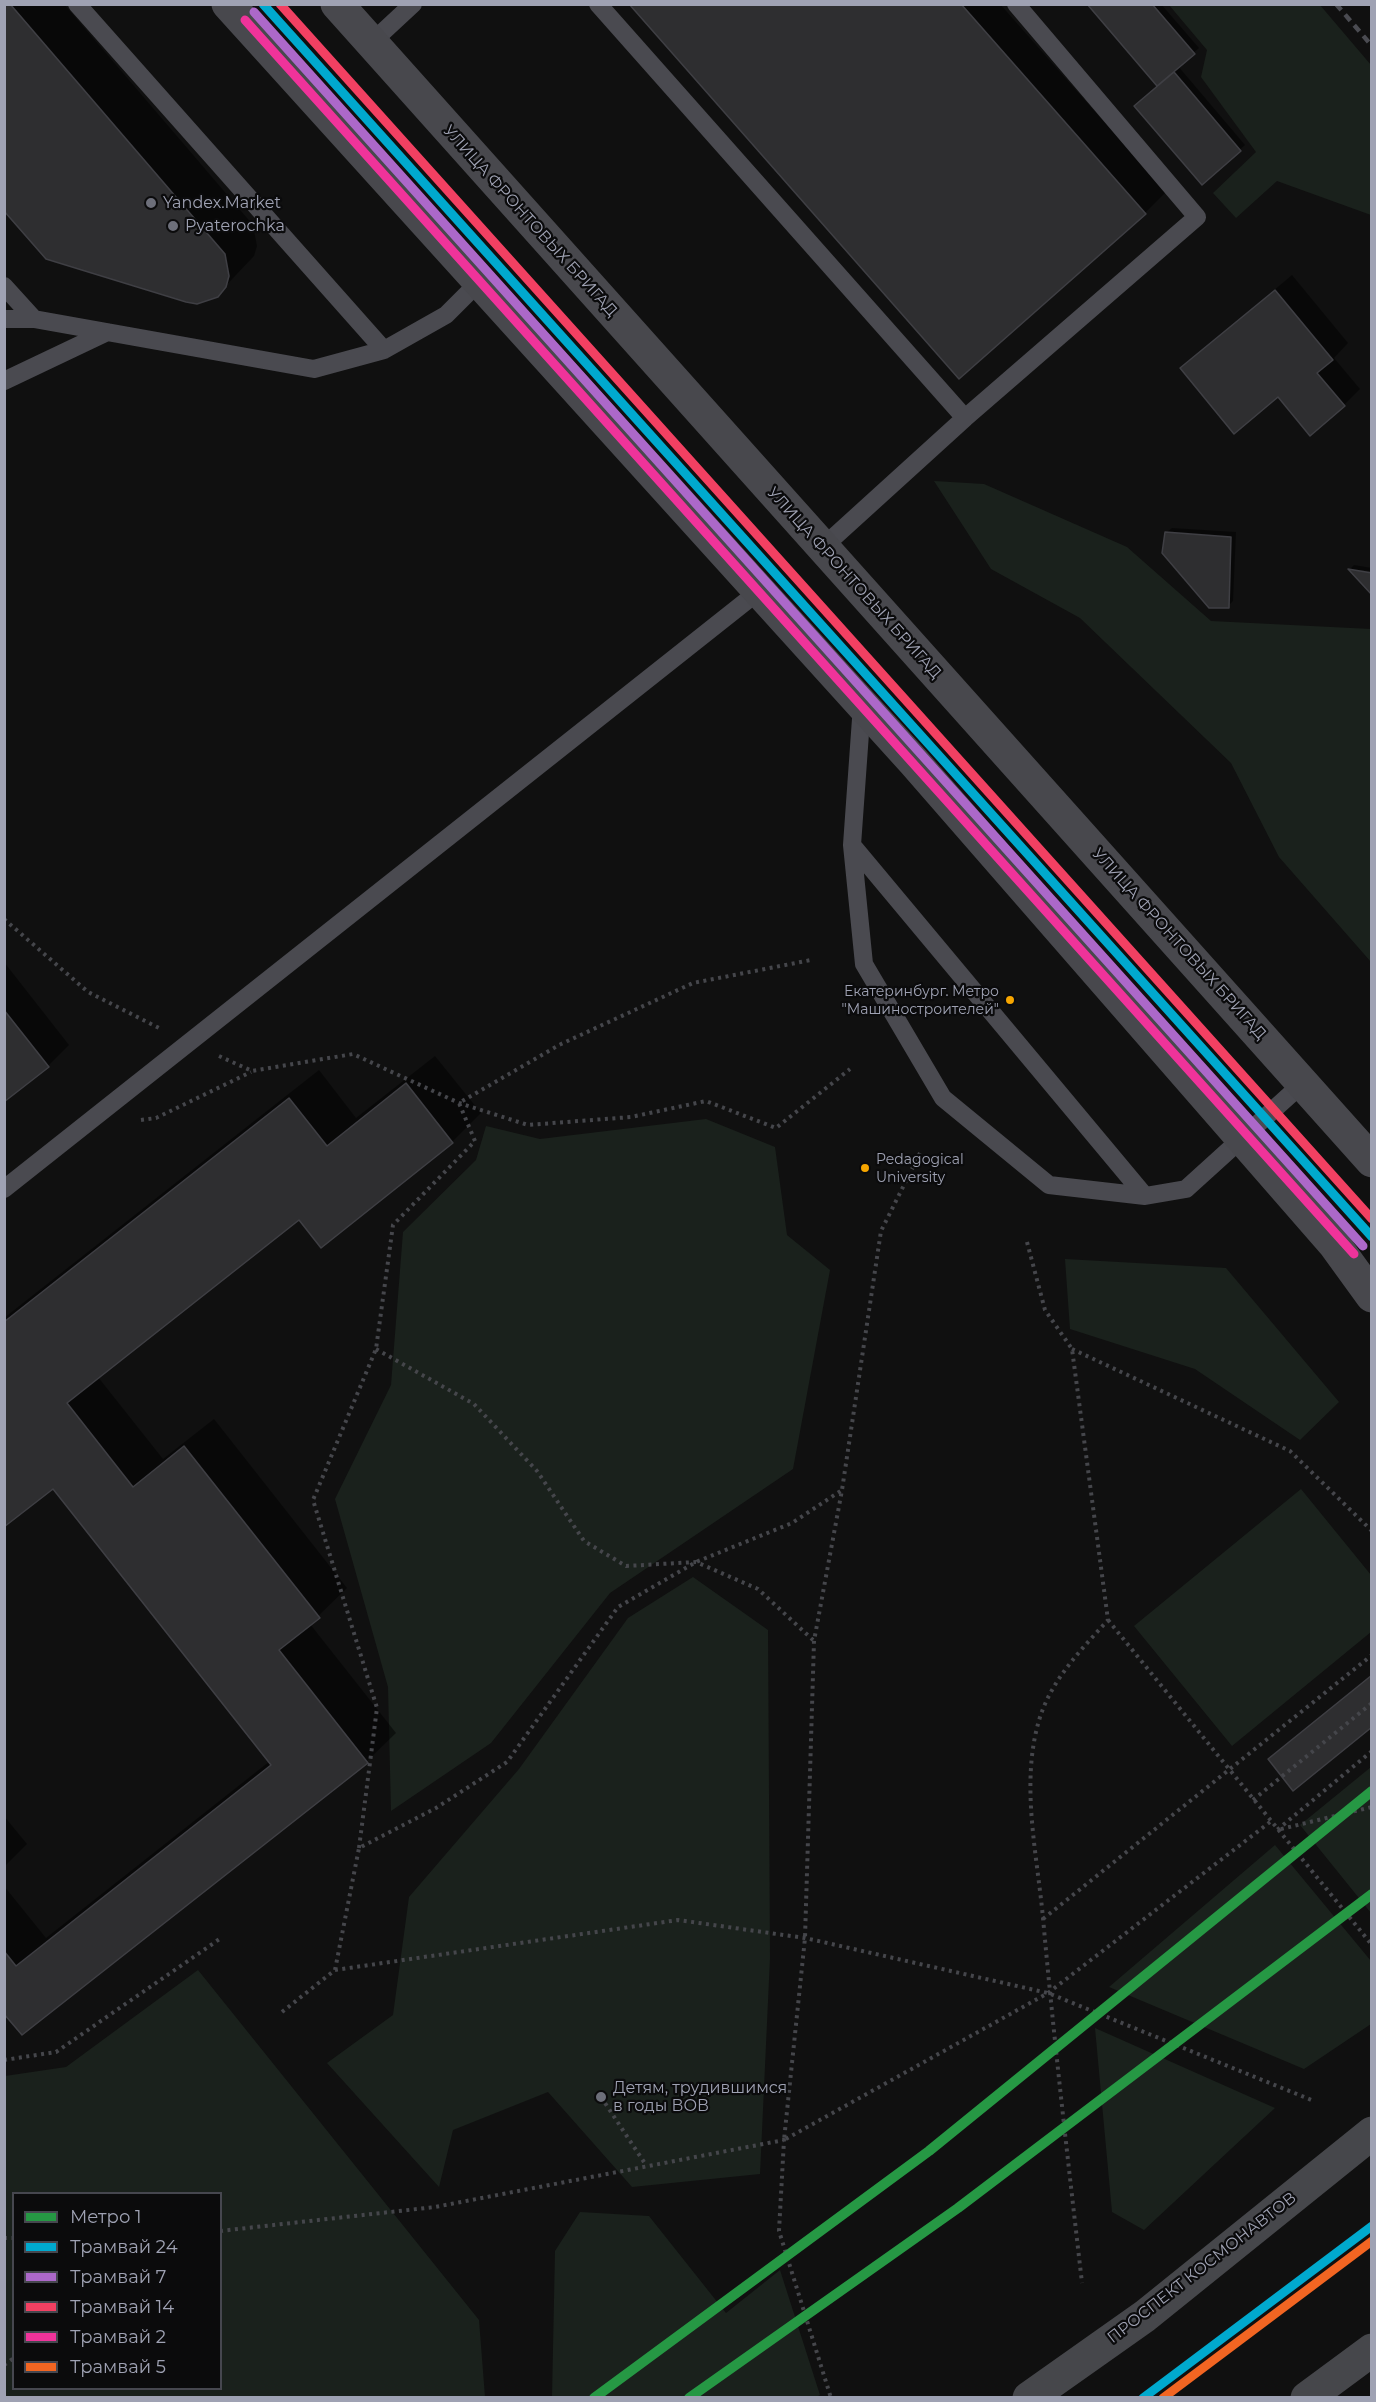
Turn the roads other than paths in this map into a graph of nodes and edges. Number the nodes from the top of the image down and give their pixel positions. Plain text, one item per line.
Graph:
1 (77, 4) edge
2 (228, 4) edge
3 (337, 4) edge
4 (413, 4) edge
5 (598, 4) edge
6 (1017, 4) edge
7 (371, 44) junction
8 (478, 283) junction
9 (4, 286) edge
10 (4, 319) edge
11 (34, 319) junction
12 (107, 332) junction
13 (384, 350) junction
14 (4, 381) edge
15 (965, 418) junction
16 (823, 547) junction
17 (759, 591) junction
18 (862, 705) junction
19 (852, 845) junction
20 (1303, 1083) junction
21 (1243, 1137) junction
22 (1371, 1161) edge
23 (4, 1189) edge
24 (1145, 1196) junction
25 (1371, 1296) edge
26 (1371, 2133) edge
27 (1371, 2350) edge
28 (1029, 2397) edge
29 (1307, 2397) edge

1 - 13 lane
2 - 8 main road
3 - 7 main road, УЛИЦА ФРОНТОВЫХ БРИГАД
4 - 7 lane
5 - 15 lane
6 - 15 lane
7 - 16 main road, УЛИЦА ФРОНТОВЫХ БРИГАД
8 - 13 lane
8 - 17 main road
9 - 11 lane
10 - 11 lane
11 - 12 lane
12 - 13 lane
12 - 14 lane
15 - 16 lane
16 - 20 main road, УЛИЦА ФРОНТОВЫХ БРИГАД
17 - 18 main road
17 - 23 lane
18 - 19 lane
18 - 21 main road
19 - 24 lane
19 - 24 lane
20 - 21 lane
20 - 22 main road, УЛИЦА ФРОНТОВЫХ БРИГАД
21 - 24 lane
21 - 25 main road
26 - 28 main road, ПРОСПЕКТ КОСМОНАВТОВ
27 - 29 main road

